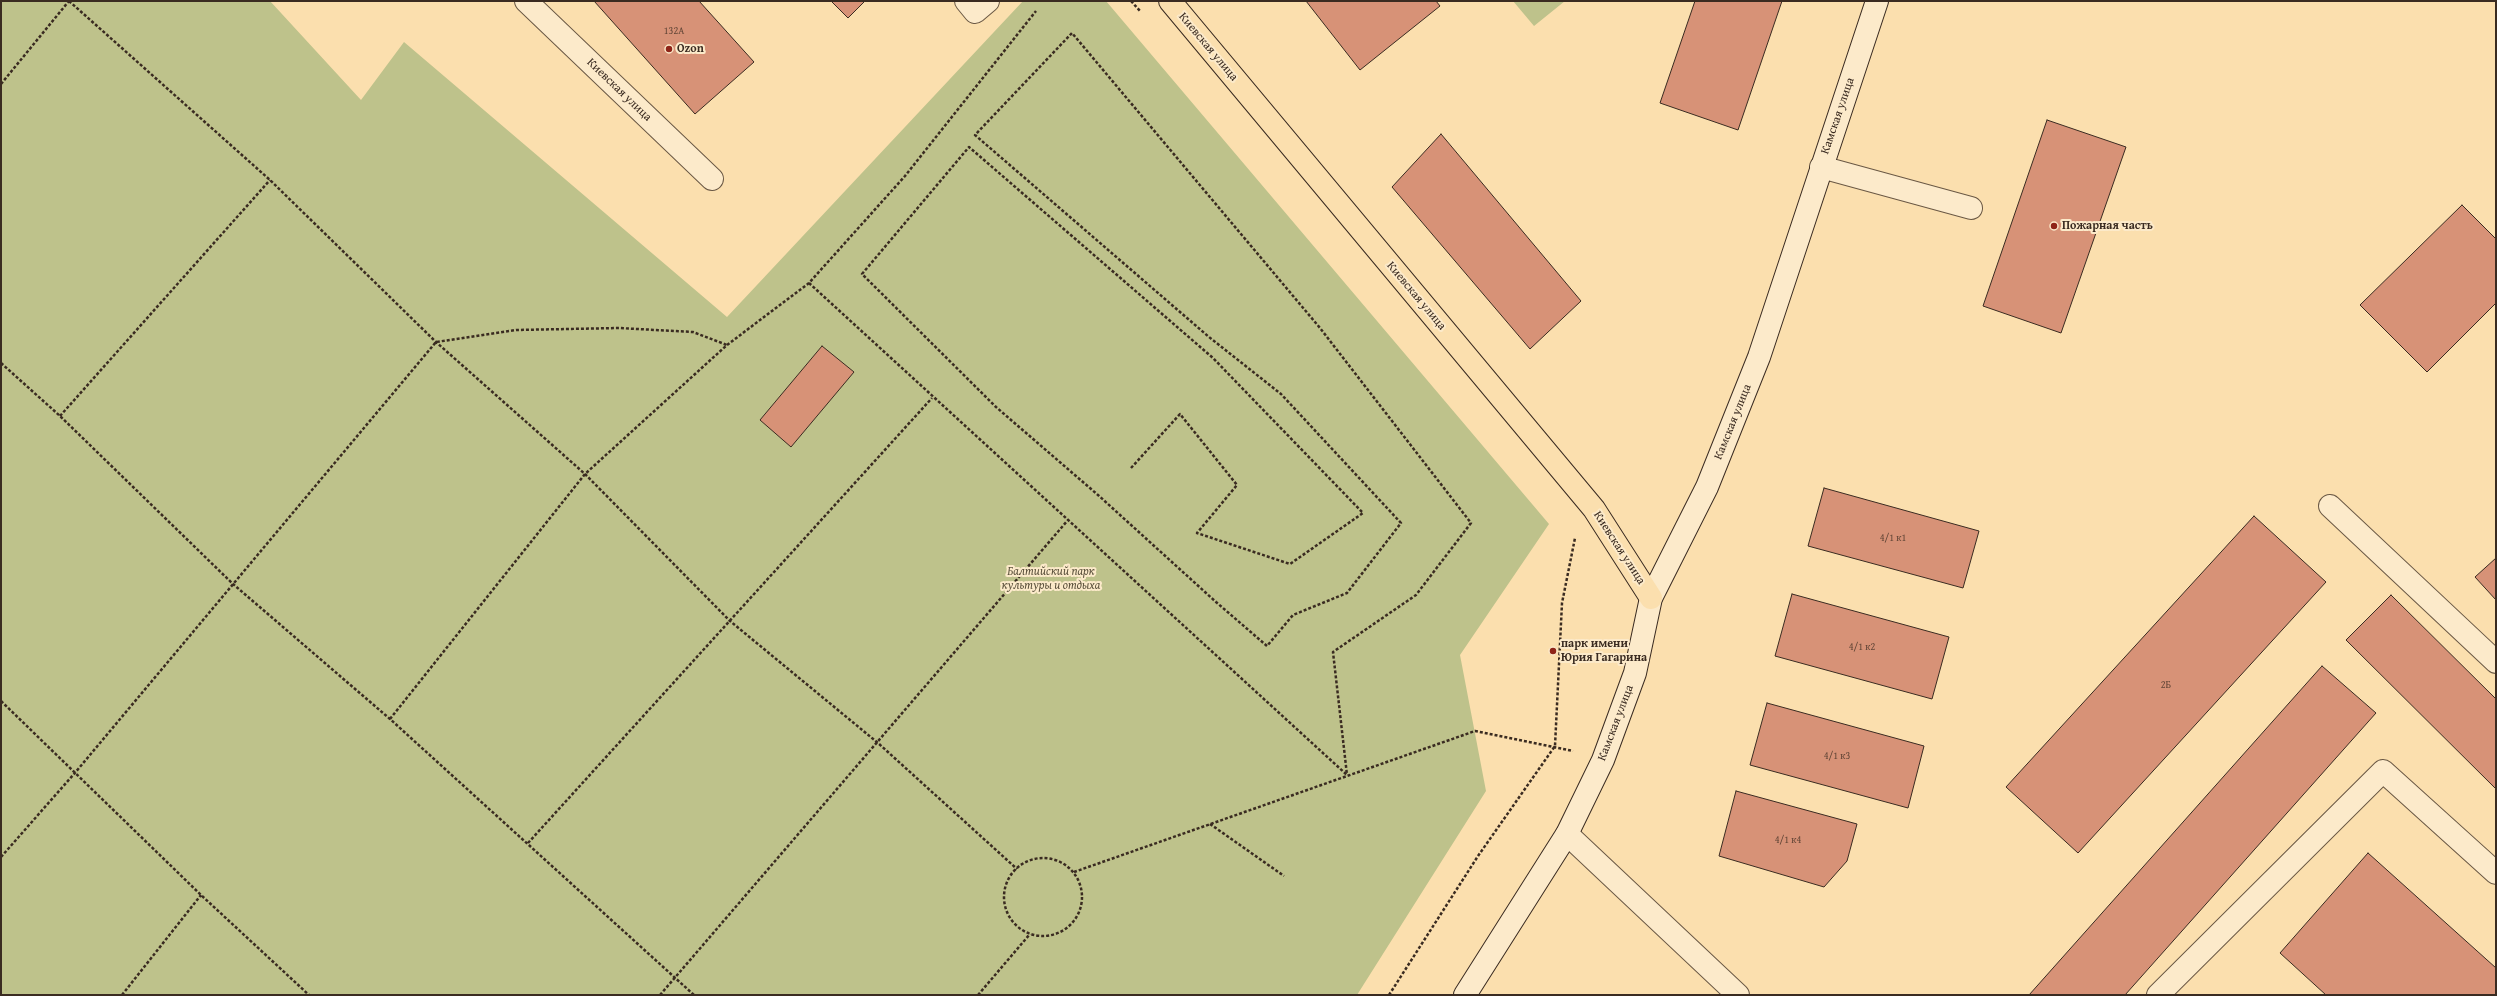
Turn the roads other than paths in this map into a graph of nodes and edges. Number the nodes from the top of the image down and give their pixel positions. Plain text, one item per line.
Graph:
1 (526, 1) edge
2 (966, 1) edge
3 (988, 1) edge
4 (1170, 1) edge
5 (1877, 1) edge
6 (1821, 166) junction
7 (712, 179) dead end
8 (1971, 208) dead end
9 (2330, 506) dead end
10 (1651, 598) junction
11 (2496, 662) edge
12 (1567, 834) junction
13 (2496, 873) edge
14 (1465, 995) edge
15 (1738, 995) edge
16 (2158, 995) edge

1 - 7 main road, Киевская улица
2 - 3 main road
4 - 10 main road, Киевская улица
5 - 6 main road, Камская улица
6 - 8 main road
6 - 10 main road, Камская улица
9 - 11 main road
10 - 12 main road, Камская улица
12 - 14 main road, Камская улица
12 - 15 main road
13 - 16 main road

